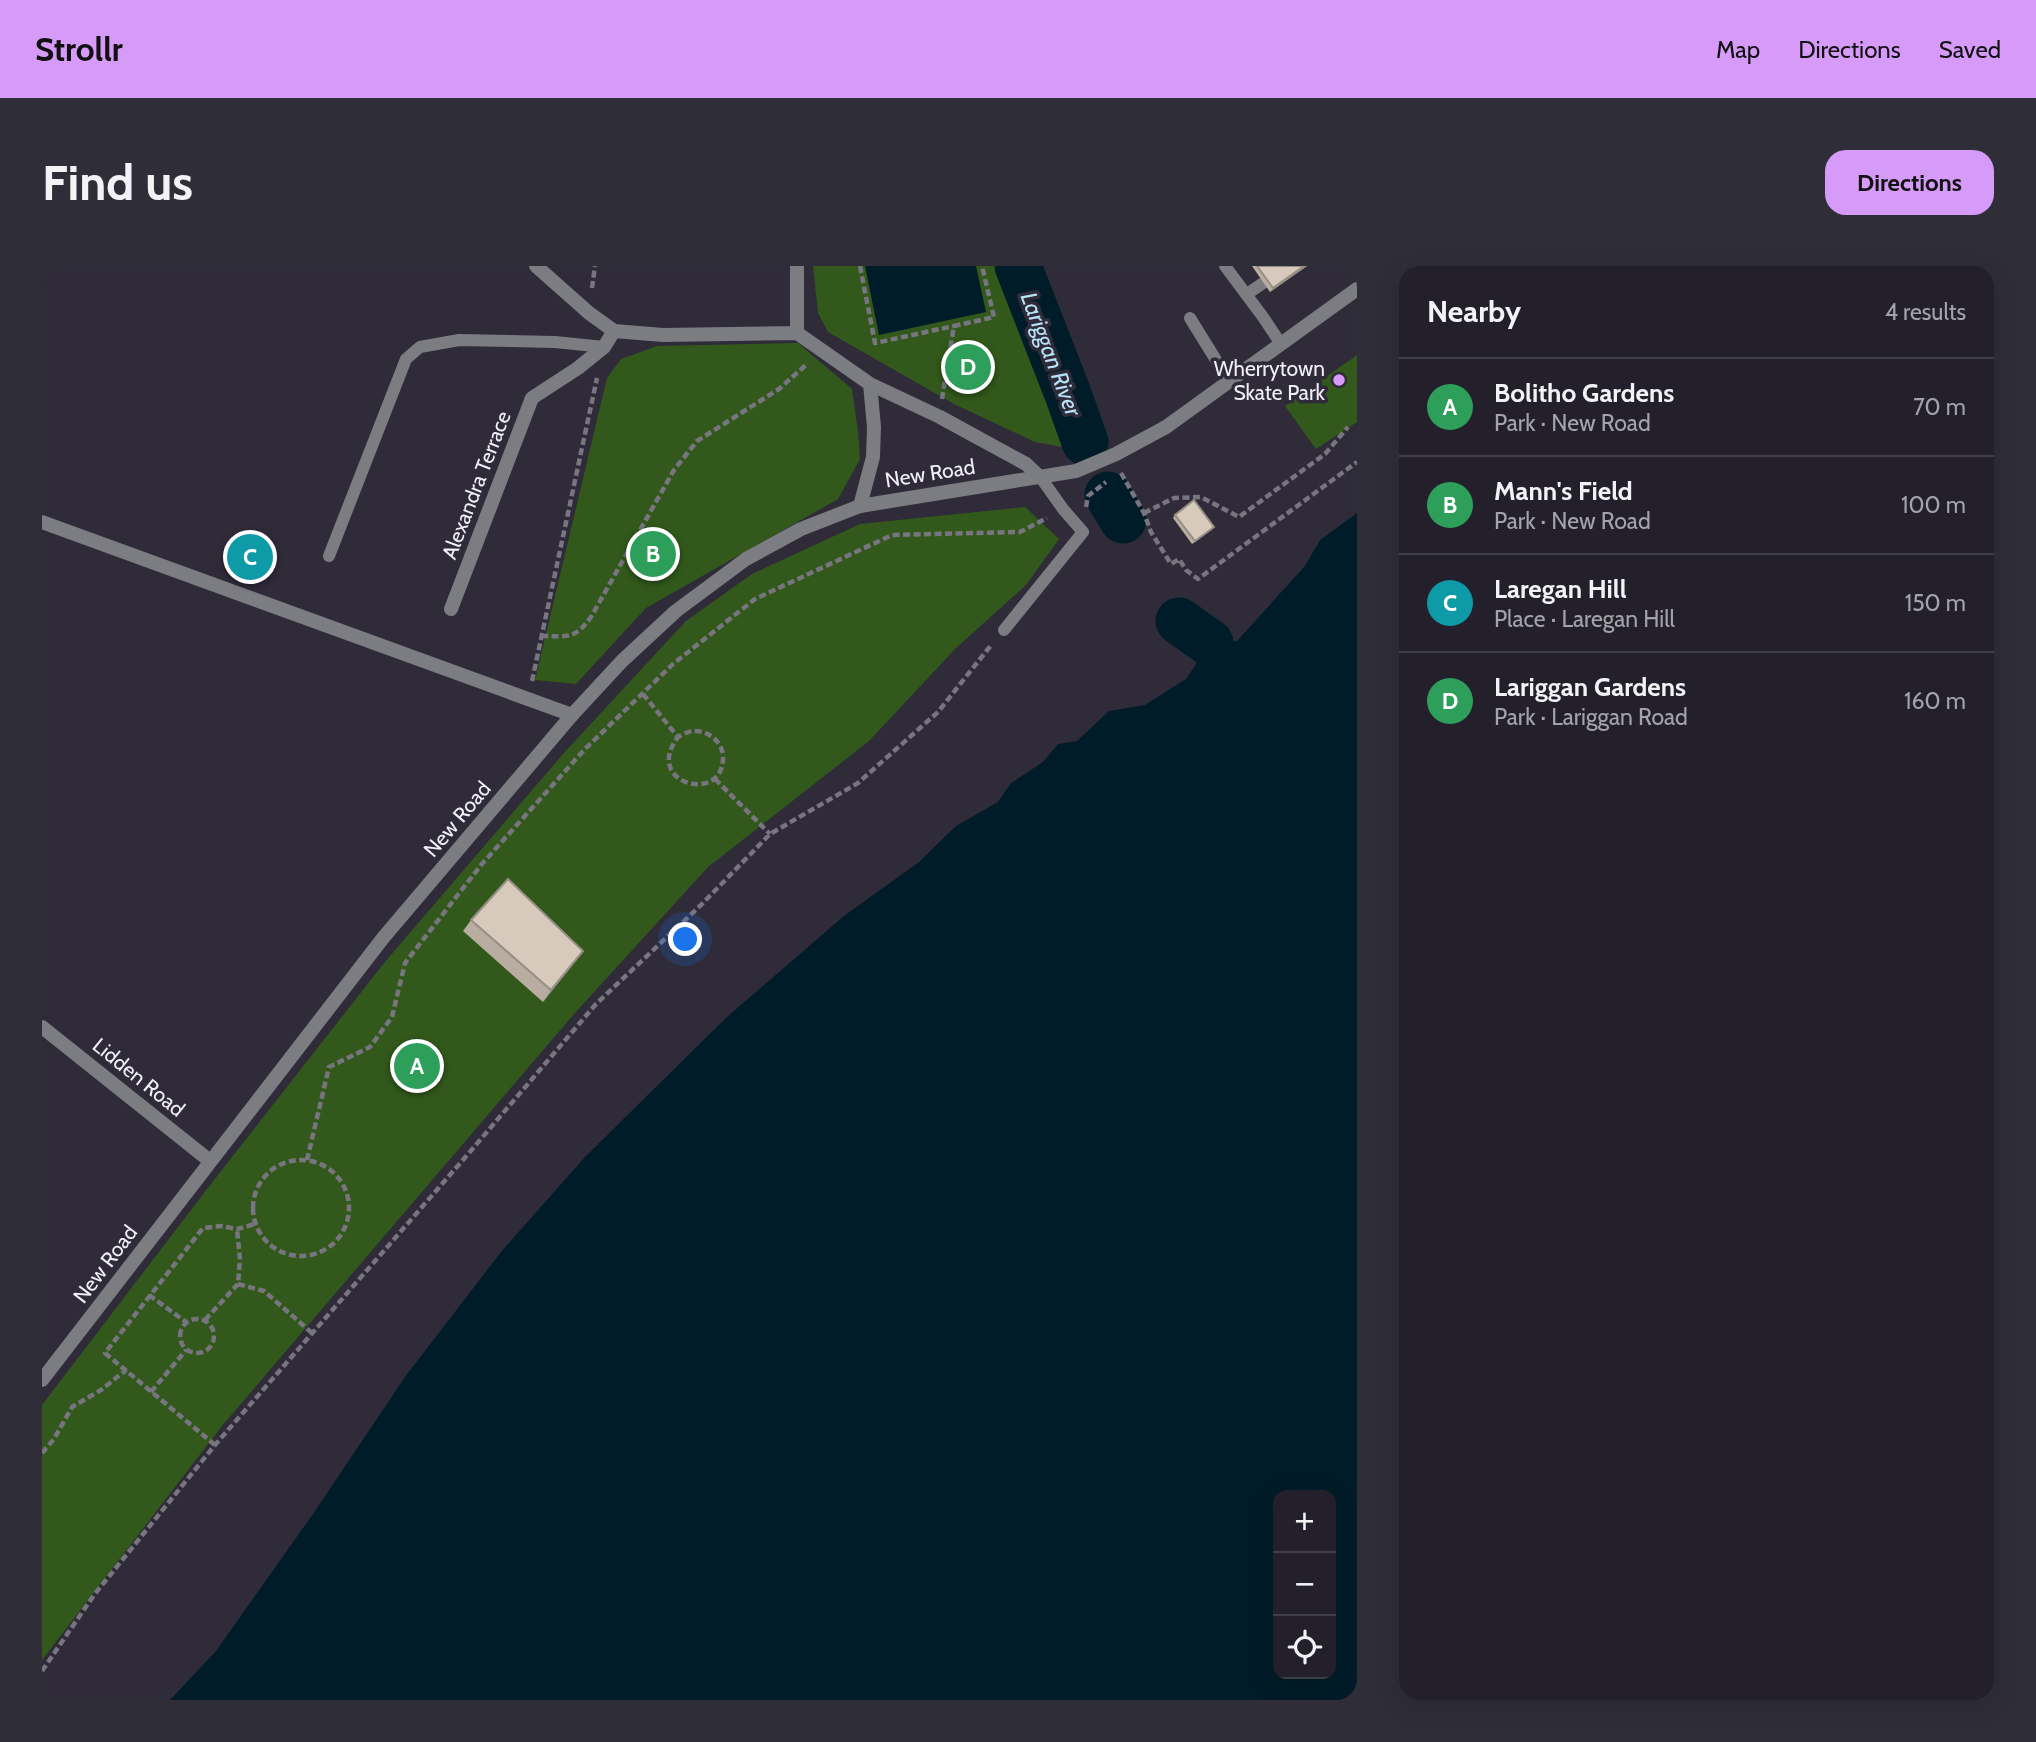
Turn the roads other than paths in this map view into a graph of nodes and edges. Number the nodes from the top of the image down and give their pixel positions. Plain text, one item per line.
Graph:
1 (536, 266) edge
2 (797, 266) edge
3 (1226, 266) edge
4 (1287, 266) edge
5 (1357, 289) edge
6 (1247, 294) junction
7 (1190, 318) dead end
8 (614, 331) junction
9 (797, 333) junction
10 (1280, 344) junction
11 (604, 347) junction
12 (1228, 382) junction
13 (870, 384) junction
14 (1041, 478) junction
15 (860, 506) junction
16 (42, 523) edge
17 (329, 556) dead end
18 (451, 608) dead end
19 (1004, 630) road end
20 (572, 715) junction
21 (42, 1027) edge
22 (210, 1161) junction
23 (42, 1380) edge

1 - 8 street
2 - 9 street
3 - 6 lane
4 - 6 lane
5 - 10 street, New Road
6 - 10 lane
7 - 12 lane
8 - 9 street
8 - 11 street, Alexandra Terrace
9 - 13 street
10 - 12 street, New Road
11 - 17 lane
11 - 18 street, Alexandra Terrace
12 - 14 street, New Road
13 - 14 street
13 - 15 street
14 - 15 street, New Road
14 - 19 lane
15 - 20 street, New Road
16 - 20 street
20 - 22 street, New Road
21 - 22 street, Lidden Road
22 - 23 street, New Road

